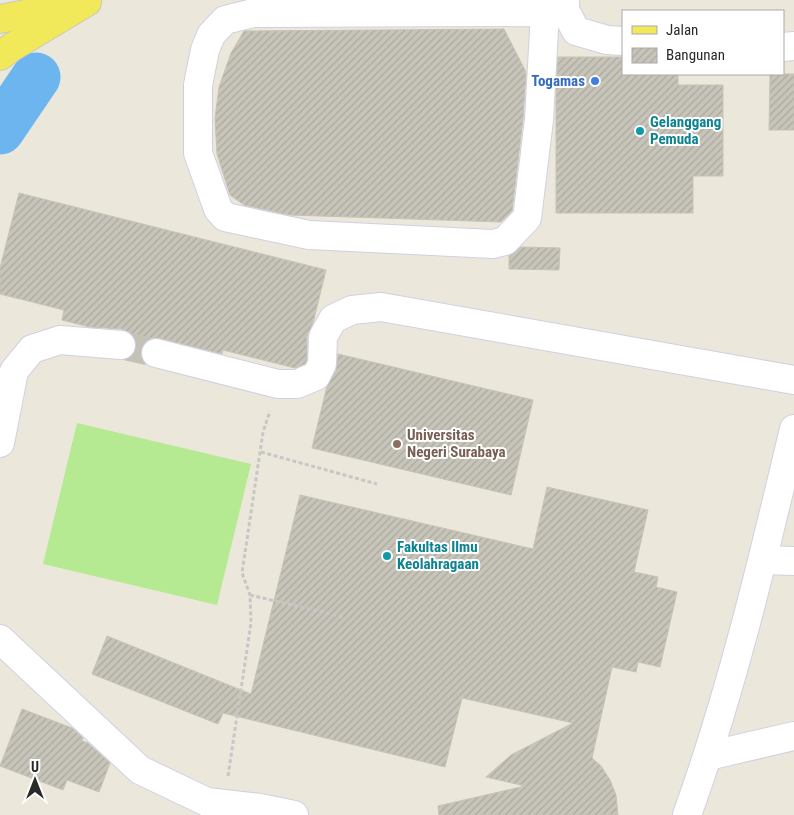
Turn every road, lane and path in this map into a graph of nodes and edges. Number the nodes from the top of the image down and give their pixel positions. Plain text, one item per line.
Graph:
1 (93, 1) edge
2 (558, 7) edge
3 (0, 19) edge
4 (622, 41) edge
5 (0, 56) edge
6 (121, 344) tunnel mouth
7 (156, 353) tunnel mouth
8 (794, 380) edge
9 (278, 384) junction
10 (794, 429) edge
11 (0, 443) edge
12 (261, 452) junction
13 (377, 484) dead end
14 (784, 517) edge
15 (763, 560) junction
16 (794, 561) edge
17 (250, 595) junction
18 (343, 617) dead end
19 (0, 639) edge
20 (794, 736) edge
21 (708, 756) junction
22 (211, 807) edge
23 (294, 815) edge
24 (687, 815) edge

1 - 3 main road
1 - 5 main road
2 - 2 lane
2 - 4 lane
6 - 11 lane
7 - 9 lane
8 - 9 lane
9 - 12 path
10 - 14 lane
12 - 13 path
12 - 17 path
14 - 15 lane
15 - 16 lane
15 - 21 lane
17 - 18 path
17 - 22 path
19 - 22 lane
20 - 21 lane
21 - 24 lane
22 - 23 lane

